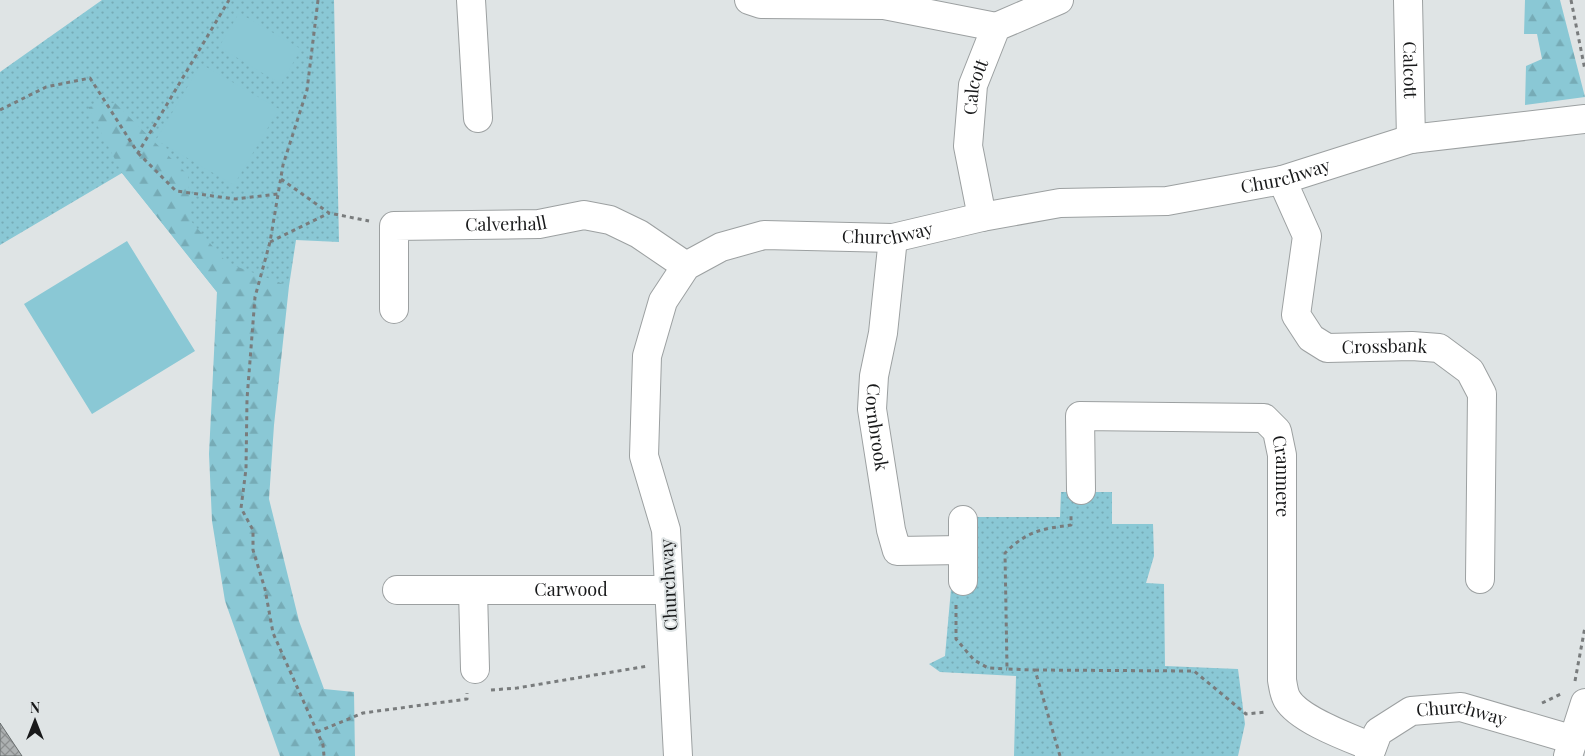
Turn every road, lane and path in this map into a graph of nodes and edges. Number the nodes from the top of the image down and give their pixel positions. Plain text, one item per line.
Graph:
1 (230, 0) edge
2 (318, 0) edge
3 (749, 0) edge
4 (1059, 0) edge
5 (1408, 0) edge
6 (1571, 0) edge
7 (471, 11) edge
8 (996, 27) junction
9 (1585, 70) edge
10 (0, 110) edge
11 (478, 118) dead end
12 (1585, 119) edge
13 (1411, 139) junction
14 (138, 153) junction
15 (281, 179) junction
16 (1282, 180) junction
17 (278, 194) junction
18 (329, 213) junction
19 (982, 218) junction
20 (394, 226) junction
21 (893, 238) junction
22 (270, 242) junction
23 (686, 266) junction
24 (394, 309) dead end
25 (1081, 490) joint
26 (963, 520) dead end
27 (962, 550) junction
28 (1480, 579) dead end
29 (963, 581) joint
30 (397, 590) dead end
31 (473, 590) junction
32 (669, 590) junction
33 (1585, 627) edge
34 (673, 662) junction
35 (1007, 669) junction
36 (1035, 670) junction
37 (478, 683) junction
38 (1575, 694) edge
39 (1286, 699) junction
40 (1525, 726) junction
41 (317, 732) junction
42 (1571, 748) edge
43 (1371, 751) edge
44 (324, 756) edge
45 (678, 756) edge
46 (1060, 756) edge

1 - 14 path
2 - 15 path
3 - 8 street
4 - 8 street
5 - 13 street, Calcott
6 - 9 path
7 - 11 street
8 - 19 street, Calcott
10 - 14 path
12 - 13 street, Churchway
13 - 16 street, Churchway
14 - 17 path
15 - 17 path
15 - 18 path
16 - 19 street, Churchway
16 - 28 street, Crossbank
17 - 22 path
18 - 20 path
18 - 22 path
19 - 21 street, Churchway
20 - 23 street, Calverhall
20 - 24 street
21 - 23 street, Churchway
21 - 27 street, Cornbrook
22 - 41 path
23 - 32 street, Churchway
25 - 35 path
25 - 39 street, Cranmere
26 - 27 street
27 - 29 street
29 - 35 path
30 - 31 street, Carwood
31 - 32 street, Carwood
31 - 37 street
32 - 34 street, Churchway
33 - 38 path
34 - 37 path
34 - 45 street, Churchway
35 - 36 path
36 - 39 path
36 - 46 path
37 - 41 path
38 - 40 path
38 - 42 street
39 - 43 street
40 - 42 street, Churchway
40 - 43 street, Churchway
41 - 44 path

